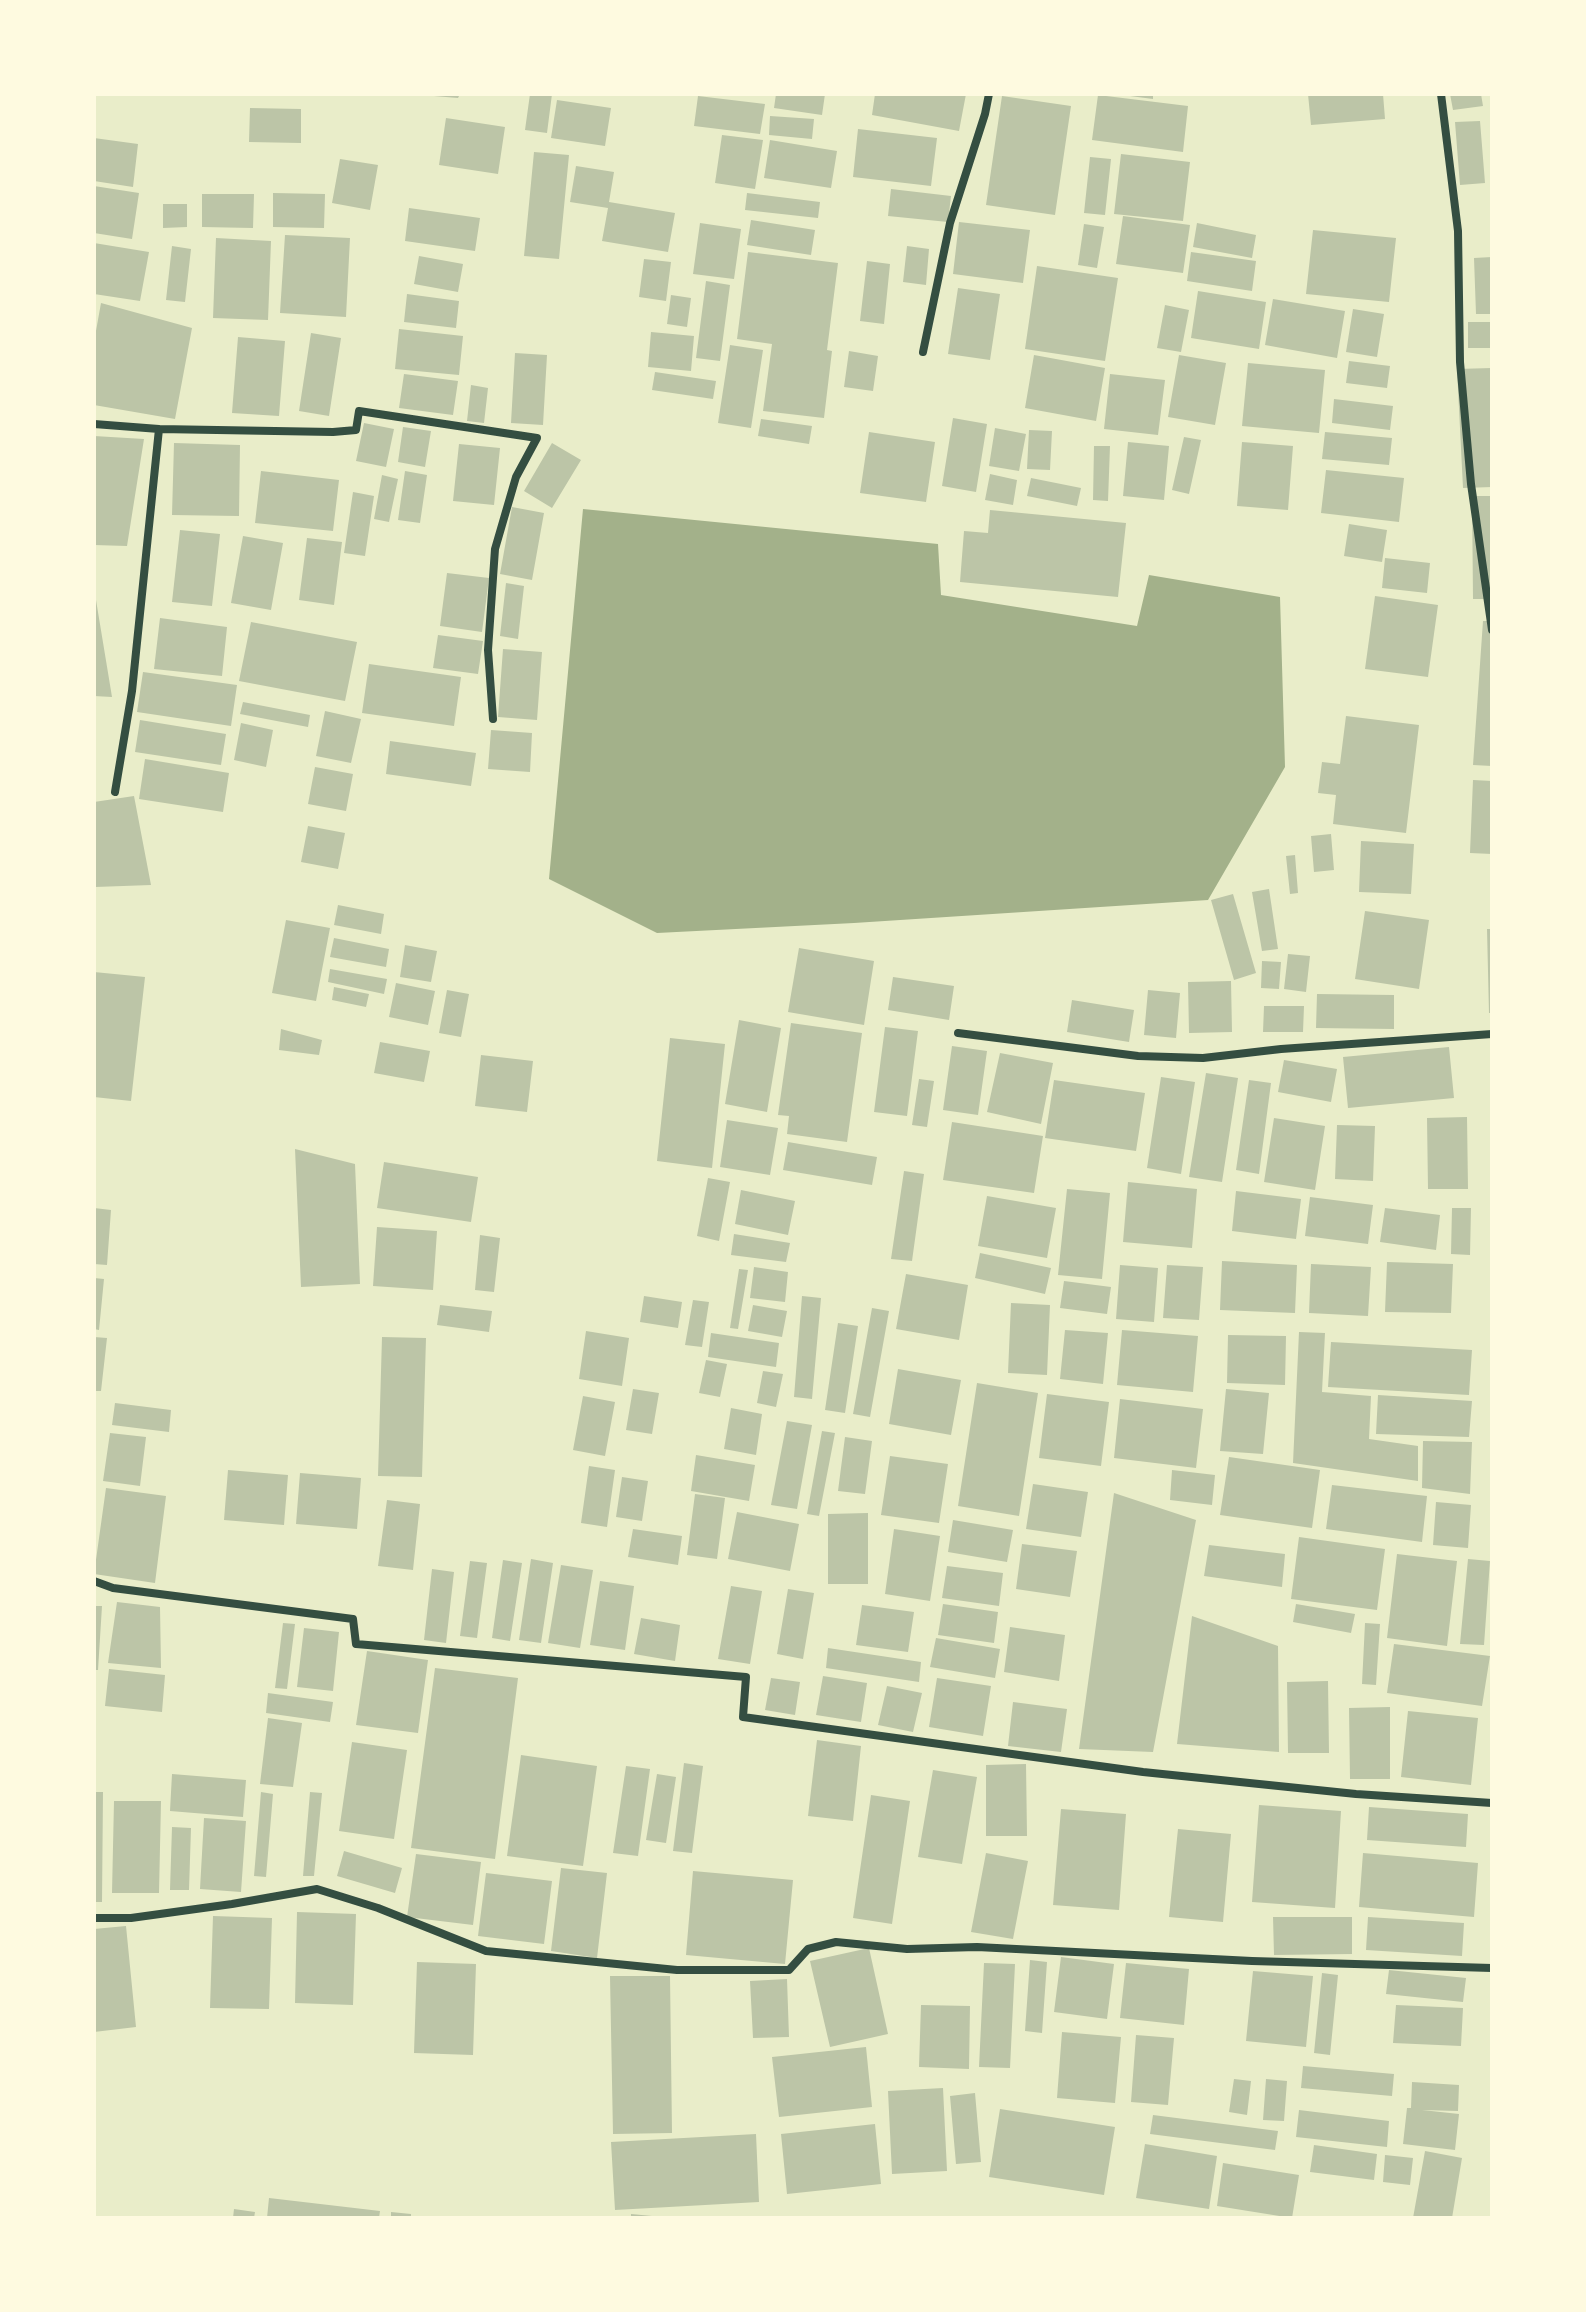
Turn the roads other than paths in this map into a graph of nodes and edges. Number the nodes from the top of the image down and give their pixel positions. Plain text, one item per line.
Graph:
1 (989, 94) edge
2 (1441, 94) edge
3 (923, 352) dead end
4 (94, 424) edge
5 (159, 429) junction
6 (1492, 621) edge
7 (1492, 630) edge
8 (493, 719) dead end
9 (115, 792) dead end
10 (958, 1033) dead end
11 (1492, 1034) edge
12 (94, 1581) edge
13 (1492, 1803) edge
14 (94, 1918) edge
15 (1492, 1968) edge

1 - 3 street
2 - 6 street
4 - 5 street
5 - 8 street
5 - 9 street
6 - 7 street
10 - 11 street
12 - 13 street
14 - 15 street

